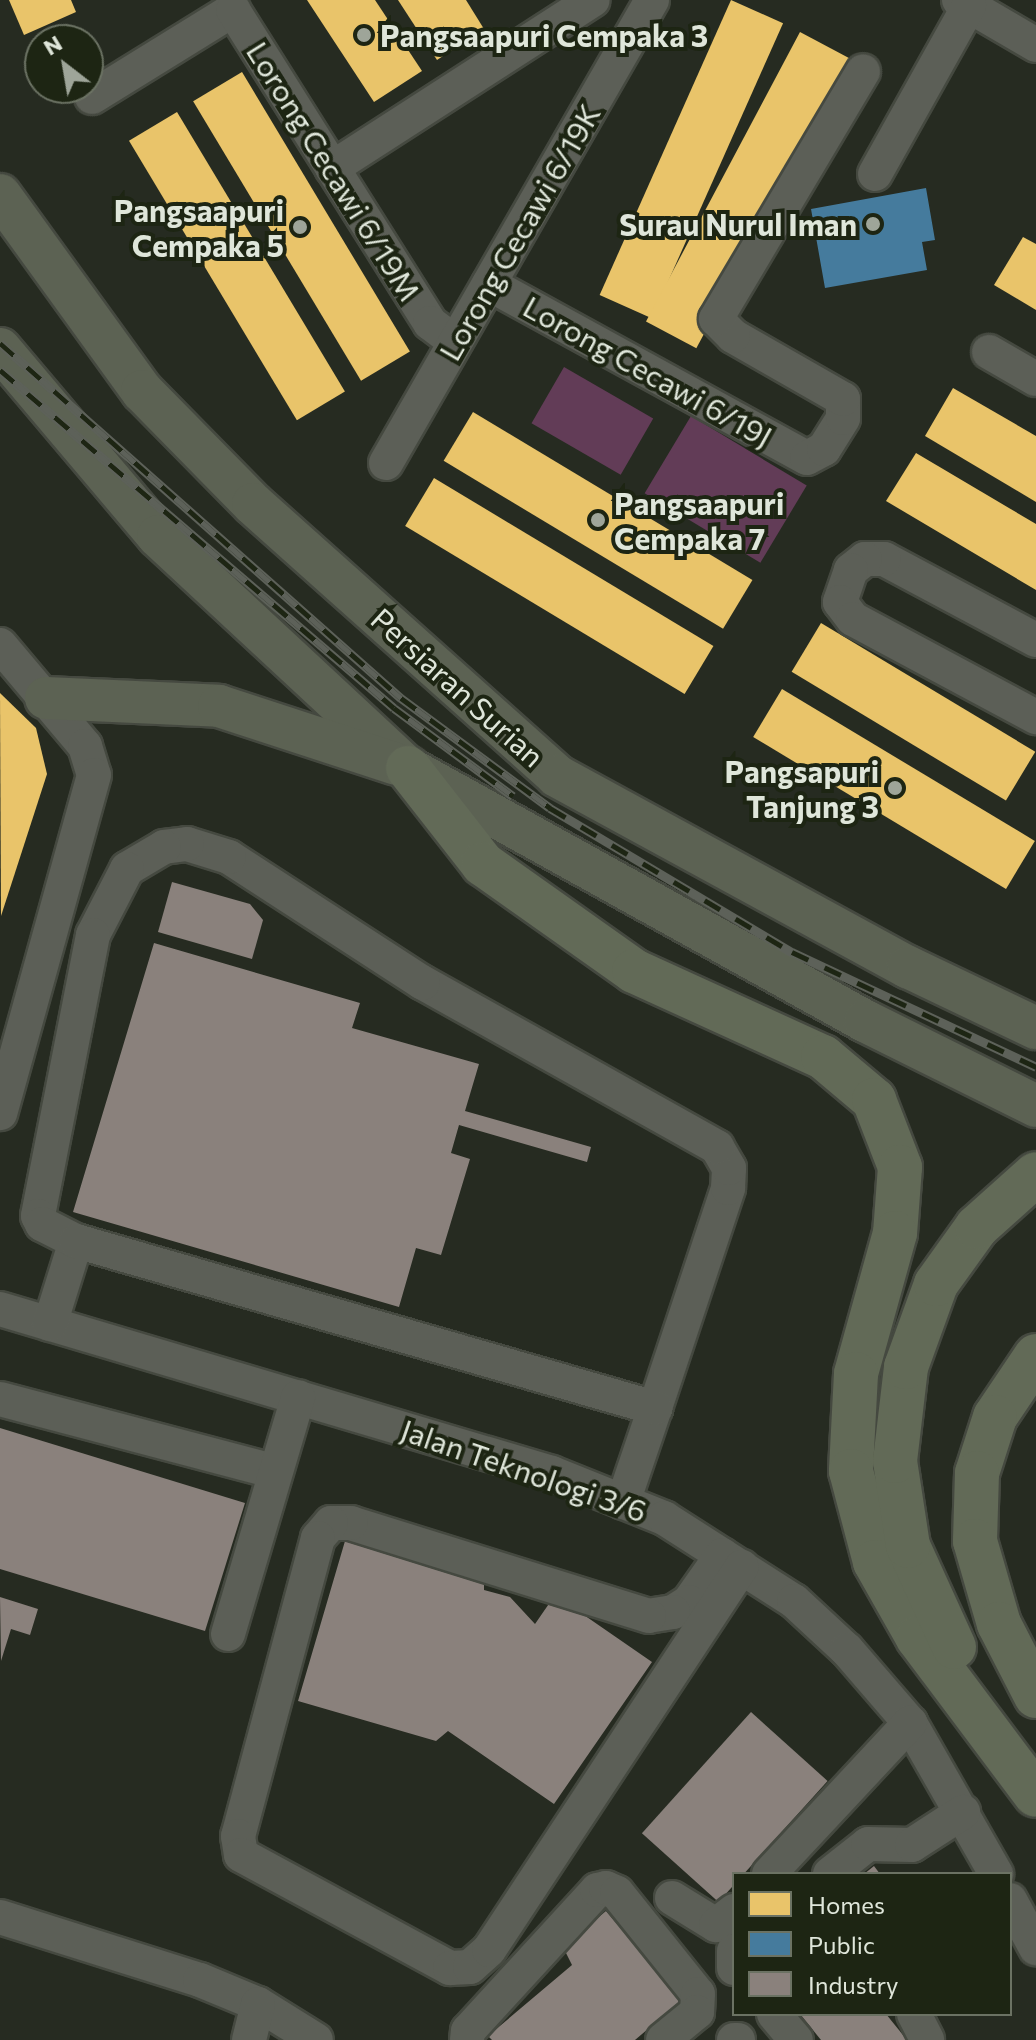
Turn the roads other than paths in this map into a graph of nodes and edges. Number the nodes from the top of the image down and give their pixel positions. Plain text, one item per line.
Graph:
1 (593, 0) edge
2 (652, 0) edge
3 (964, 3) edge
4 (1036, 45) edge
5 (863, 71) dead end
6 (104, 90) edge
7 (332, 168) junction
8 (875, 174) dead end
9 (0, 195) edge
10 (489, 284) junction
11 (455, 342) junction
12 (0, 349) edge
13 (989, 352) dead end
14 (1036, 379) edge
15 (386, 463) dead end
16 (1036, 640) edge
17 (0, 645) edge
18 (46, 698) junction
19 (1036, 717) edge
20 (408, 768) junction
21 (1036, 1028) edge
22 (1036, 1106) edge
23 (0, 1113) edge
24 (1036, 1174) edge
25 (76, 1241) junction
26 (0, 1309) edge
27 (50, 1324) junction
28 (1036, 1356) edge
29 (298, 1397) junction
30 (0, 1399) edge
31 (655, 1408) junction
32 (276, 1472) junction
33 (623, 1502) junction
34 (732, 1561) junction
35 (649, 1616) junction
36 (228, 1634) dead end
37 (684, 1654) junction
38 (1036, 1696) edge
39 (910, 1723) junction
40 (1002, 1744) junction
41 (1036, 1795) edge
42 (963, 1812) junction
43 (771, 1872) edge
44 (833, 1872) edge
45 (995, 1872) edge
46 (672, 1898) dead end
47 (1012, 1908) edge
48 (732, 1913) edge
49 (0, 1917) edge
50 (1036, 1948) edge
51 (258, 2004) junction
52 (776, 2016) edge
53 (915, 2016) edge
54 (249, 2040) edge
55 (316, 2040) edge
56 (467, 2040) edge
57 (663, 2040) edge
58 (796, 2040) edge
59 (927, 2040) edge

1 - 7 street
2 - 10 street, Lorong Cecawi 6/19K
3 - 4 street
3 - 8 street
5 - 10 street, Lorong Cecawi 6/19J
6 - 7 street, Lorong Cecawi 6/19M
7 - 11 street, Lorong Cecawi 6/19M
9 - 21 main road, Persiaran Surian
10 - 11 street, Lorong Cecawi 6/19K
11 - 15 street, Lorong Cecawi 6/19K
12 - 20 main road
13 - 14 street
16 - 19 street
17 - 18 street
18 - 20 main road
18 - 23 street
20 - 22 main road
20 - 40 highway
24 - 40 highway
25 - 27 street
25 - 31 street
25 - 31 street
26 - 27 street, Jalan Teknologi 3/6
27 - 29 street, Jalan Teknologi 3/6
28 - 38 highway
29 - 32 street
29 - 33 street, Jalan Teknologi 3/6
30 - 32 street
31 - 33 street
32 - 36 street
33 - 34 street, Jalan Teknologi 3/6
34 - 35 street
34 - 37 street
34 - 39 street, Jalan Teknologi 3/6
35 - 37 street
35 - 37 street
39 - 42 street, Jalan Teknologi 3/6
39 - 43 street
40 - 41 highway
42 - 44 street
42 - 45 street, Jalan Teknologi 3/6
46 - 48 street
47 - 50 street
49 - 51 street
51 - 54 street
51 - 55 street
52 - 58 street
53 - 59 street
56 - 57 street

